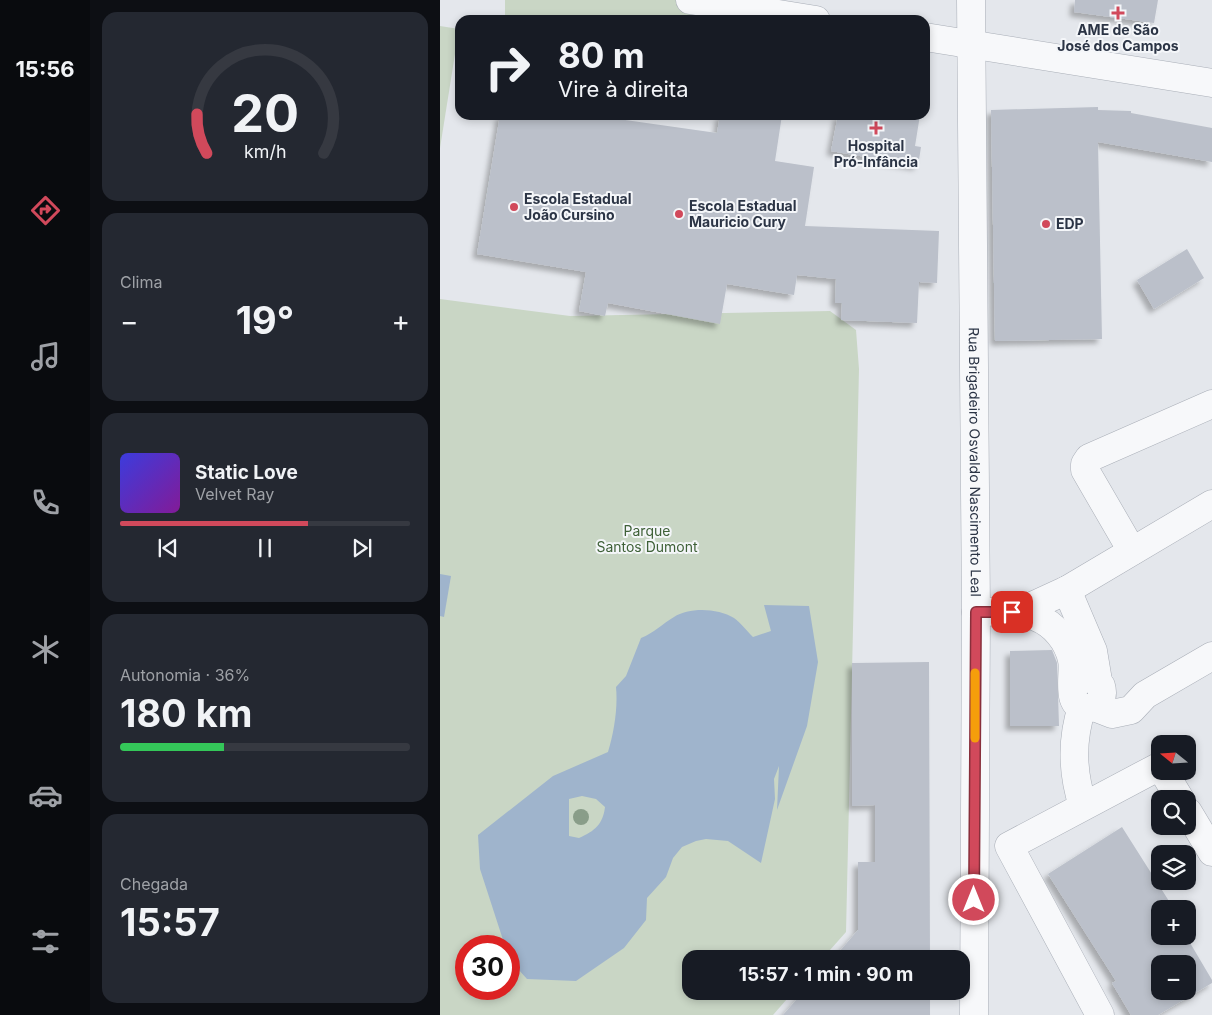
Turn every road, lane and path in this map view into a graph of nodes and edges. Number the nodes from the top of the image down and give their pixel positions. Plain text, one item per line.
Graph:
1 (971, 0) edge
2 (703, 1) edge
3 (786, 15) edge
4 (930, 38) edge
5 (972, 45) junction
6 (1212, 82) edge
7 (1212, 404) edge
8 (1212, 504) edge
9 (1132, 552) junction
10 (1068, 590) junction
11 (976, 612) junction
12 (1012, 612) junction
13 (1212, 656) edge
14 (1090, 694) junction
15 (1151, 771) edge
16 (1083, 806) junction
17 (1196, 825) edge
18 (1212, 852) edge
19 (974, 1015) edge
20 (1100, 1015) edge

1 - 5 street, Rua Brigadeiro Osvaldo Nascimento Leal
2 - 3 street
4 - 5 street
5 - 6 street
5 - 11 street, Rua Brigadeiro Osvaldo Nascimento Leal
7 - 9 street
8 - 9 street
9 - 10 street
10 - 12 street
10 - 14 street
11 - 12 street
11 - 19 street, Rua Brigadeiro Osvaldo Nascimento Leal
12 - 14 street
13 - 14 street
14 - 16 street
15 - 16 street
16 - 20 street
17 - 18 street

